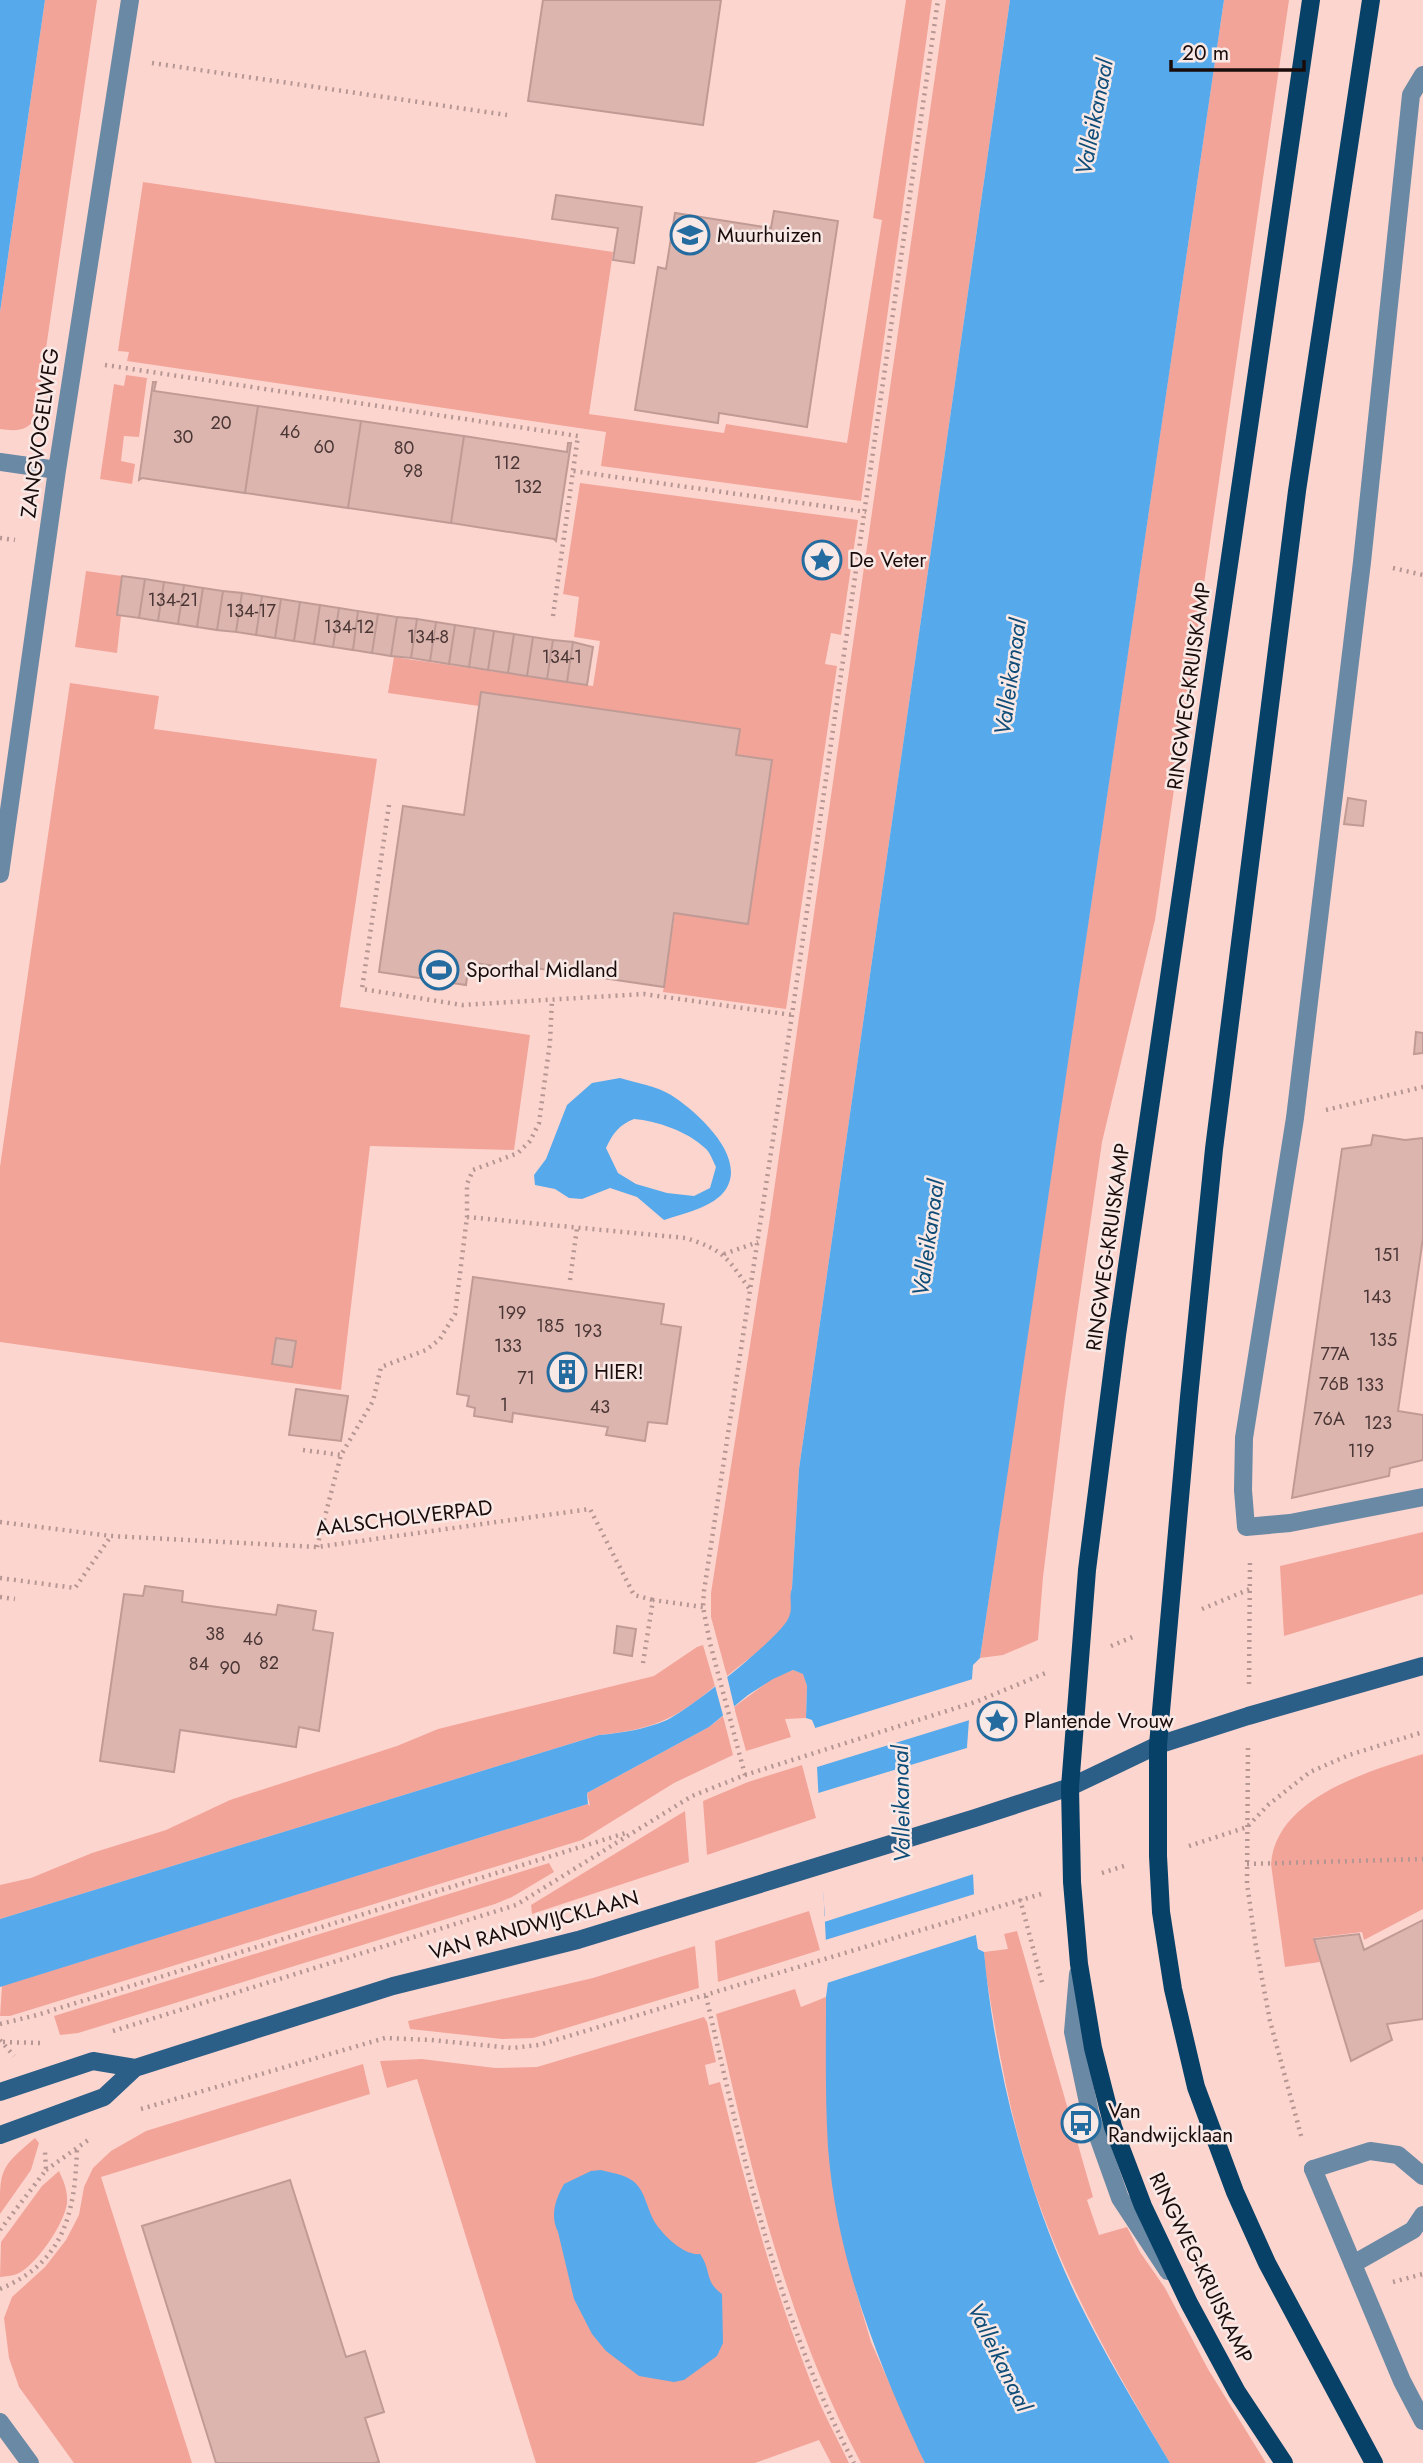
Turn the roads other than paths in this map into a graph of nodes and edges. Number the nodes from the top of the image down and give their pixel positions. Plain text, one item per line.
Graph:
1 (130, 0) edge
2 (1311, 0) edge
3 (1371, 0) edge
4 (1423, 75) edge
5 (0, 462) edge
6 (57, 470) junction
7 (0, 874) edge
8 (1423, 1497) edge
9 (1423, 1666) edge
10 (1158, 1745) junction
11 (1070, 1787) junction
12 (135, 2068) junction
13 (0, 2092) edge
14 (0, 2135) edge
15 (1423, 2175) edge
16 (1423, 2215) edge
17 (1353, 2264) junction
18 (1423, 2421) edge
19 (0, 2422) edge
20 (30, 2463) edge
21 (1284, 2463) edge
22 (1374, 2463) edge

1 - 6 street, ZANGVOGELWEG
2 - 11 main road, RINGWEG-KRUISKAMP
3 - 10 main road
4 - 8 street
5 - 6 street
6 - 7 street, ZANGVOGELWEG
9 - 10 street, VAN RANDWIJCKLAAN
10 - 11 street, VAN RANDWIJCKLAAN
10 - 22 main road
11 - 12 street, VAN RANDWIJCKLAAN
11 - 21 main road, RINGWEG-KRUISKAMP
12 - 13 street, VAN RANDWIJCKLAAN
12 - 14 street, VAN RANDWIJCKLAAN
15 - 17 street
16 - 17 street
17 - 18 street
19 - 20 street

